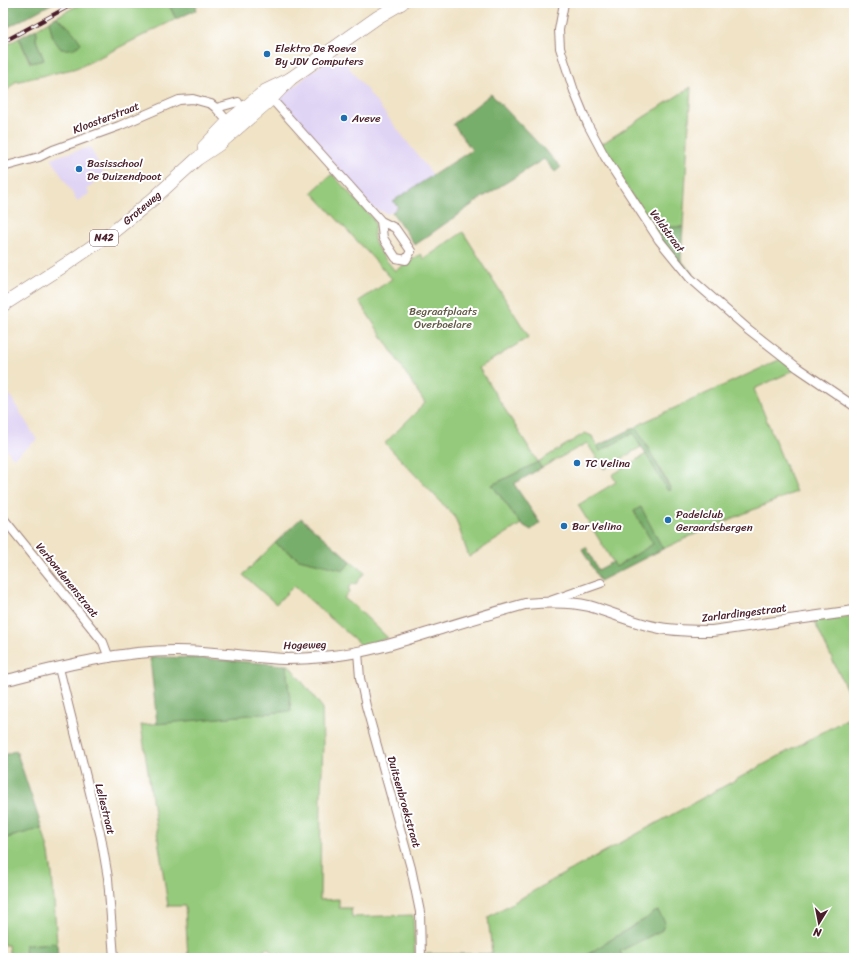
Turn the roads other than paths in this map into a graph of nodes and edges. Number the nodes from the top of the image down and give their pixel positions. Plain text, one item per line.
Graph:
1 (402, 3) edge
2 (564, 3) edge
3 (268, 95) junction
4 (238, 102) dead end
5 (216, 108) junction
6 (232, 125) junction
7 (3, 167) edge
8 (381, 221) junction
9 (3, 305) edge
10 (854, 406) edge
11 (3, 518) edge
12 (601, 583) dead end
13 (545, 602) junction
14 (854, 611) edge
15 (358, 652) junction
16 (109, 658) junction
17 (59, 668) junction
18 (3, 681) edge
19 (114, 958) edge
20 (421, 958) edge

1 - 3 main road, Groteweg / N42
2 - 10 street, Veldstraat
3 - 6 main road, Groteweg / N42
3 - 8 street
4 - 5 street
5 - 6 street, Kloosterstraat
5 - 7 street, Kloosterstraat
6 - 9 main road, Groteweg / N42
8 - 8 street
11 - 16 street, Verbondenenstraat
12 - 13 street, Hogeweg
13 - 14 street, Zarlardingestraat
13 - 15 street, Hogeweg
15 - 16 street, Hogeweg
15 - 20 street, Duitsenbroekstraat
16 - 17 street, Hogeweg
17 - 18 street, Hogeweg
17 - 19 street, Leliestraat

